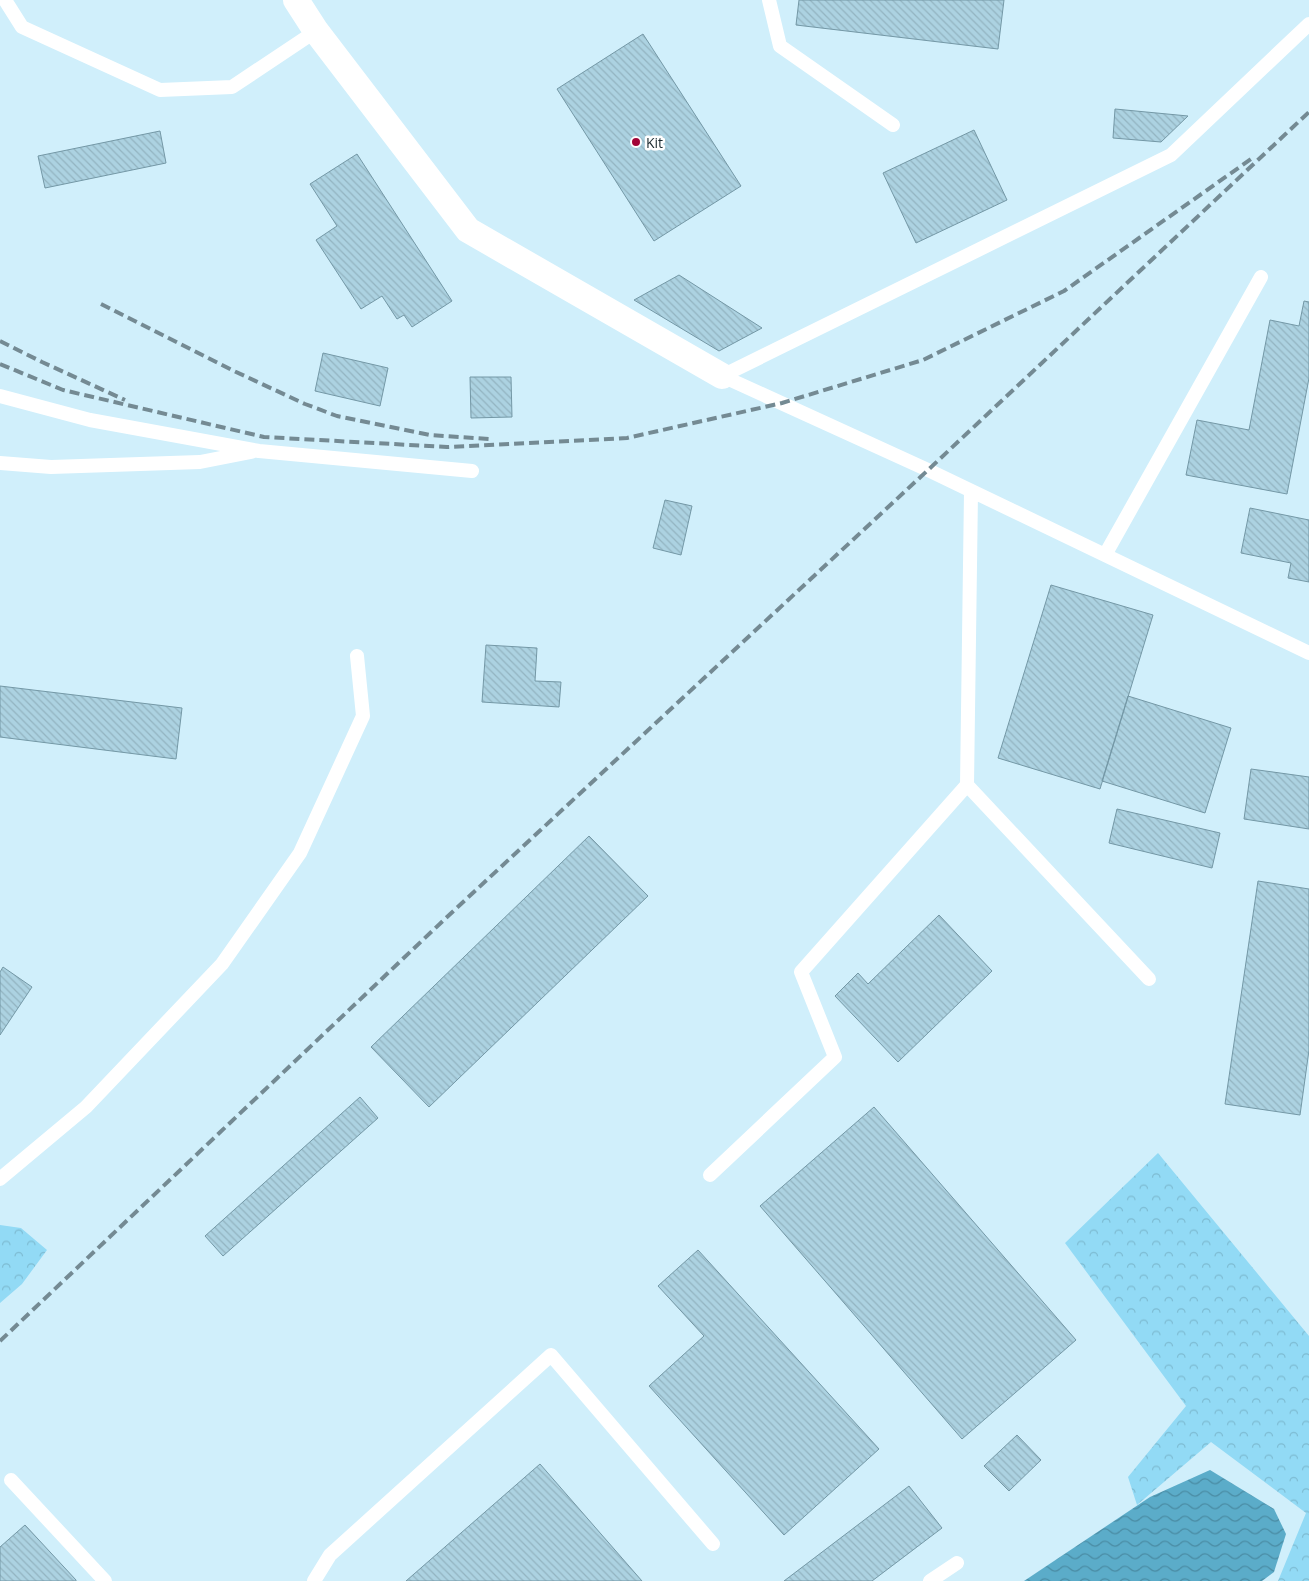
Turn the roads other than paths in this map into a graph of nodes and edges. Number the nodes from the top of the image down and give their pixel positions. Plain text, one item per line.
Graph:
1 (5, 0) edge
2 (296, 0) edge
3 (769, 0) edge
4 (1309, 24) edge
5 (316, 31) junction
6 (893, 126) dead end
7 (1261, 277) dead end
8 (722, 376) junction
9 (0, 396) edge
10 (259, 451) junction
11 (0, 464) edge
12 (472, 471) dead end
13 (971, 492) junction
14 (1105, 555) junction
15 (1309, 652) edge
16 (357, 656) dead end
17 (967, 785) junction
18 (1149, 980) dead end
19 (710, 1175) dead end
20 (0, 1179) edge
21 (10, 1480) dead end
22 (712, 1544) dead end
23 (956, 1563) dead end
24 (105, 1581) edge
25 (314, 1581) edge
26 (930, 1581) edge

1 - 5 lane
2 - 5 street
3 - 6 lane
4 - 8 lane
5 - 8 street
7 - 14 lane
8 - 13 lane
9 - 10 lane
10 - 11 lane
10 - 12 lane
13 - 14 lane
13 - 17 lane
14 - 15 lane
16 - 20 lane
17 - 18 lane
17 - 19 lane
21 - 24 lane
22 - 25 lane
23 - 26 lane

